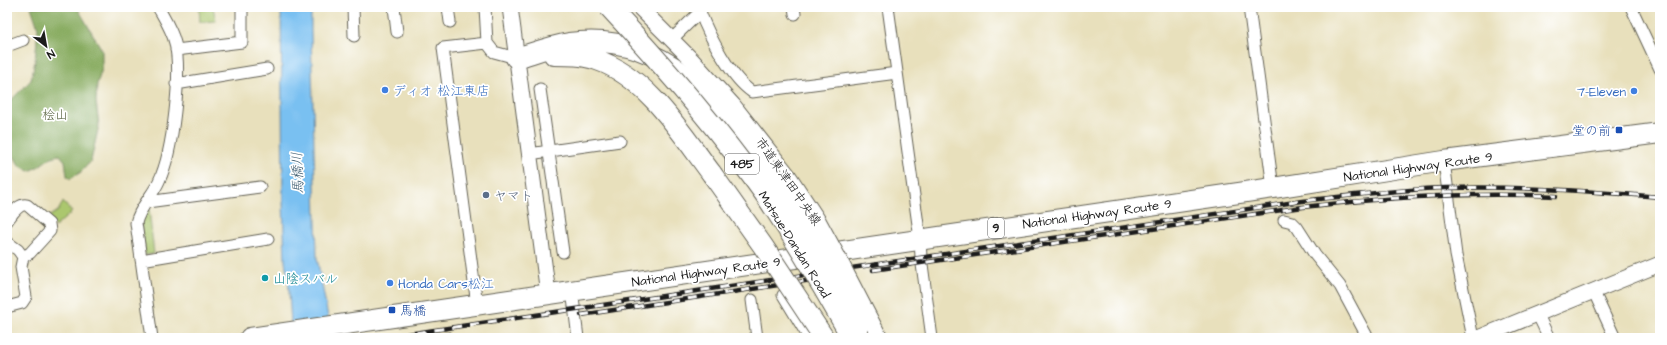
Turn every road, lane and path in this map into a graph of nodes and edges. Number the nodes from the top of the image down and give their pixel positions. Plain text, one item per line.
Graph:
1 (158, 7) edge
2 (242, 7) edge
3 (353, 7) edge
4 (394, 7) edge
5 (448, 7) edge
6 (485, 7) edge
7 (510, 7) edge
8 (609, 7) edge
9 (639, 7) edge
10 (888, 7) edge
11 (1249, 7) edge
12 (1631, 7) edge
13 (701, 10) edge
14 (450, 22) dead end
15 (397, 32) dead end
16 (354, 36) dead end
17 (672, 39) junction
18 (23, 40) dead end
19 (487, 43) junction
20 (7, 46) edge
21 (176, 50) junction
22 (516, 58) junction
23 (267, 69) dead end
24 (1660, 69) edge
25 (897, 73) junction
26 (176, 84) junction
27 (540, 89) dead end
28 (1660, 133) edge
29 (620, 141) dead end
30 (548, 151) junction
31 (529, 154) junction
32 (1444, 160) junction
33 (260, 187) dead end
34 (1273, 188) junction
35 (553, 189) junction
36 (534, 192) junction
37 (147, 202) junction
38 (1284, 220) dead end
39 (7, 221) edge
40 (268, 239) dead end
41 (920, 239) junction
42 (7, 242) edge
43 (563, 252) dead end
44 (23, 257) junction
45 (141, 260) junction
46 (1660, 264) edge
47 (572, 290) junction
48 (1593, 290) junction
49 (548, 294) junction
50 (783, 295) dead end
51 (752, 300) dead end
52 (477, 305) junction
53 (7, 307) edge
54 (1537, 313) junction
55 (152, 338) edge
56 (250, 338) edge
57 (578, 338) edge
58 (757, 338) edge
59 (809, 338) edge
60 (824, 338) edge
61 (852, 338) edge
62 (866, 338) edge
63 (880, 338) edge
64 (932, 338) edge
65 (1368, 338) edge
66 (1473, 338) edge
67 (1478, 338) edge
68 (1549, 338) edge
69 (1615, 338) edge

1 - 21 street
2 - 21 street
3 - 16 street
4 - 15 street
5 - 14 street
6 - 19 street
7 - 22 street
8 - 61 highway, Matsue-Dandan Road / 485, bridge
9 - 17 street, 市道東津田中央線
10 - 25 street
11 - 34 street
12 - 24 street
13 - 17 street
13 - 25 street
17 - 63 street, 市道東津田中央線, bridge
18 - 20 street
19 - 22 street
19 - 52 street
21 - 26 street
22 - 31 street
22 - 60 highway, bridge
22 - 62 highway, bridge
23 - 26 street
25 - 41 street
26 - 37 street
27 - 30 street
28 - 32 highway, National Highway Route 9 / 9
29 - 30 street
30 - 31 street
30 - 35 street
31 - 36 street
32 - 34 highway, National Highway Route 9 / 9
32 - 66 street
33 - 37 street
34 - 41 highway, National Highway Route 9 / 9
35 - 36 street
35 - 43 street
36 - 49 street
37 - 45 street
38 - 65 street
39 - 44 street
40 - 45 street
41 - 47 highway, National Highway Route 9 / 9
41 - 64 street
42 - 44 street
44 - 53 street
45 - 55 street
46 - 48 street
47 - 49 highway, National Highway Route 9 / 9
47 - 57 street
48 - 54 street
48 - 69 street
49 - 52 highway, National Highway Route 9 / 9
50 - 59 street
51 - 58 street
52 - 56 highway, National Highway Route 9 / 9
54 - 67 street
54 - 68 street

